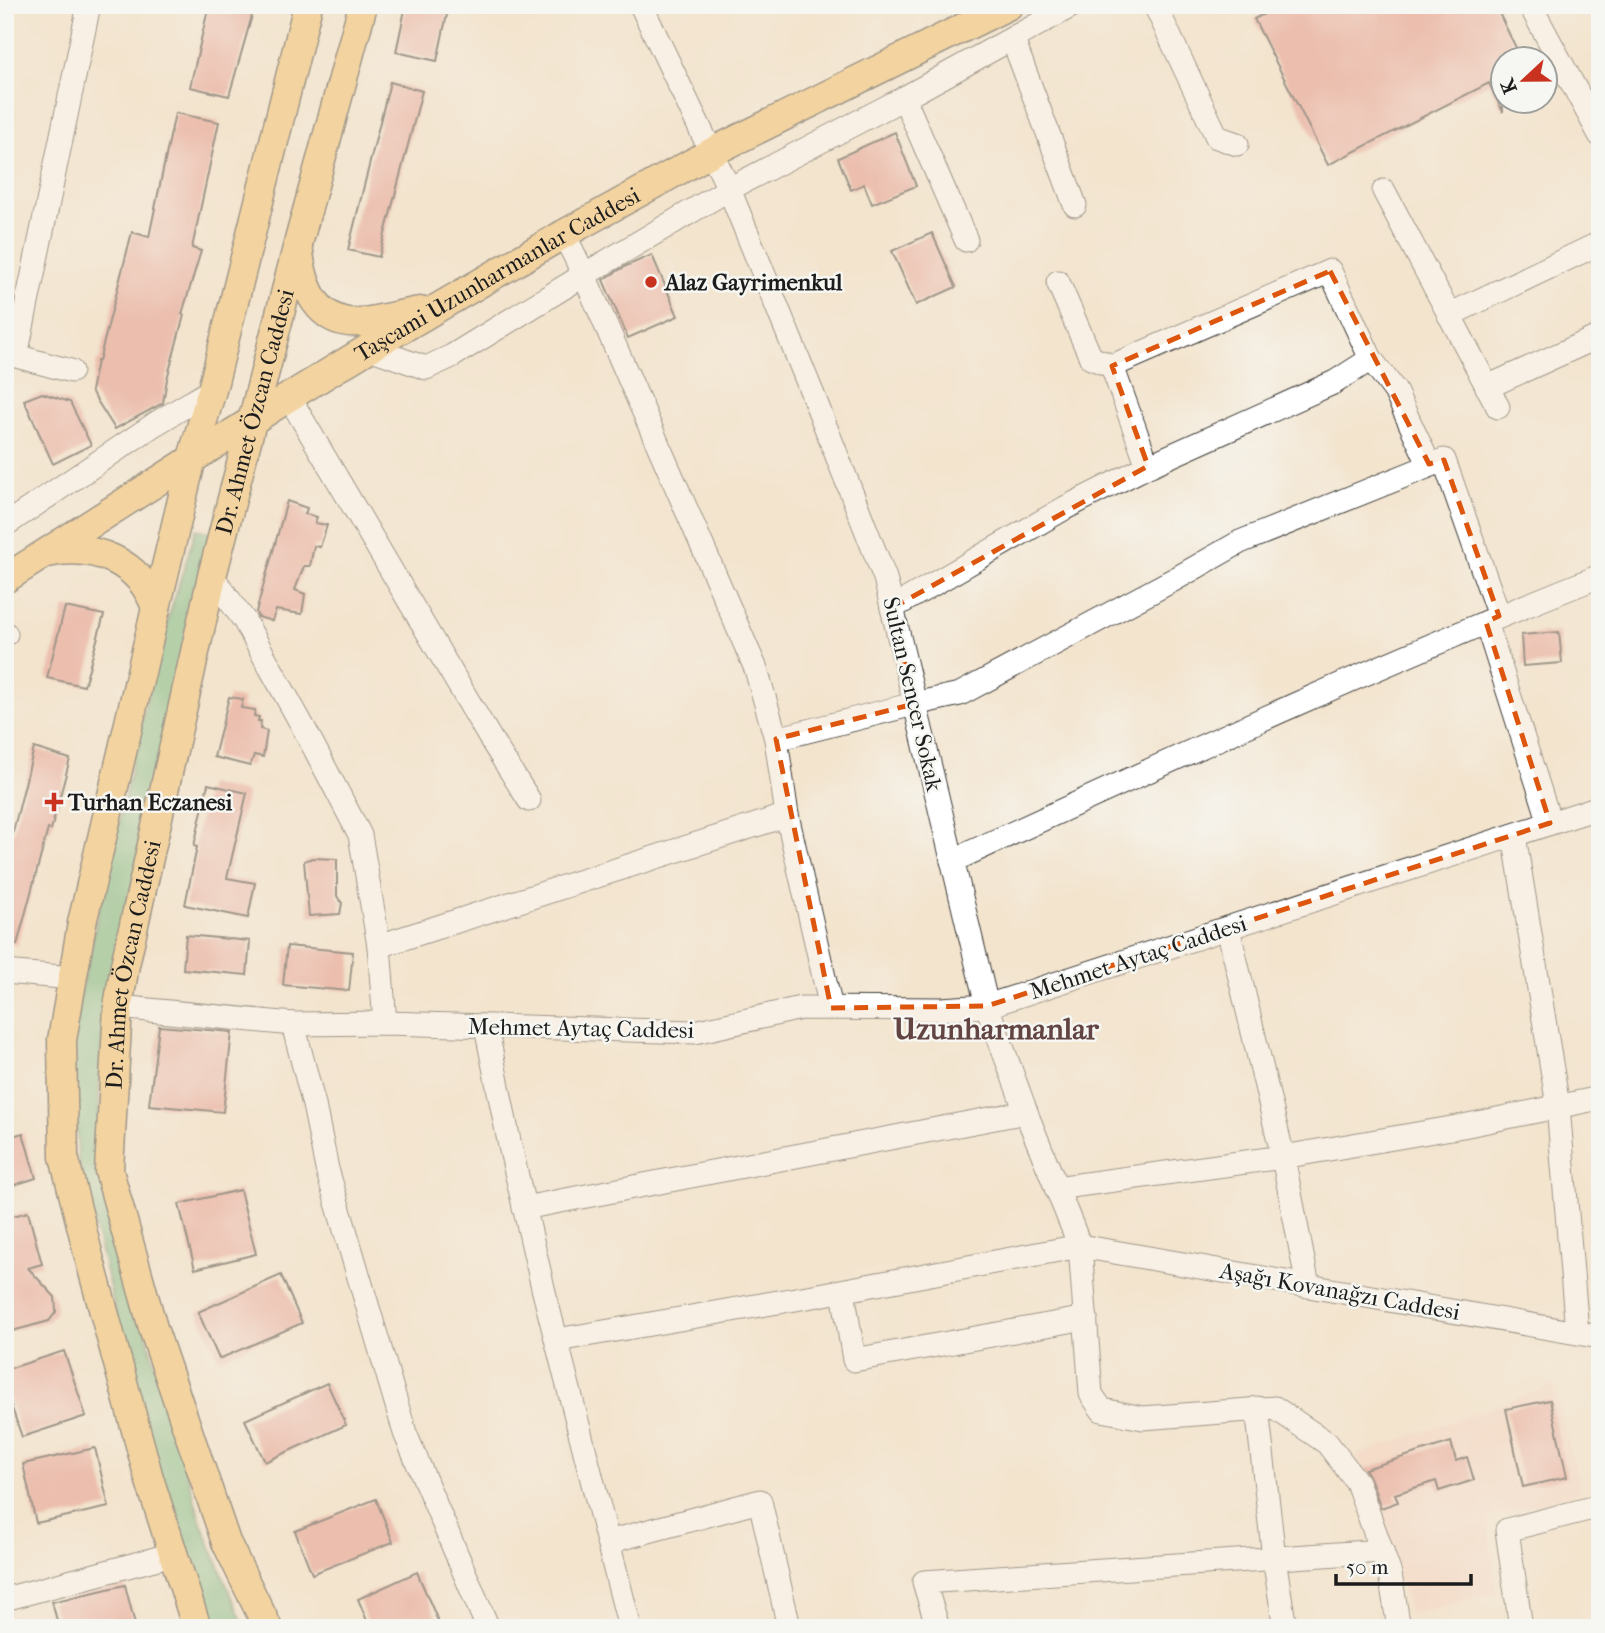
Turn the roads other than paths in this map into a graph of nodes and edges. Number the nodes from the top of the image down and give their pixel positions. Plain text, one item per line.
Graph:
1 (89, 5) edge
2 (308, 5) edge
3 (363, 5) edge
4 (641, 5) edge
5 (1009, 5) edge
6 (1073, 5) edge
7 (1155, 5) edge
8 (1530, 5) edge
9 (1013, 40) junction
10 (904, 98) junction
11 (1594, 109) edge
12 (1600, 135) edge
13 (1237, 144) dead end
14 (712, 152) junction
15 (729, 189) junction
16 (1384, 191) dead end
17 (1075, 205) dead end
18 (564, 234) junction
19 (966, 240) dead end
20 (1600, 243) edge
21 (298, 244) junction
22 (584, 275) junction
23 (1058, 282) dead end
24 (440, 307) junction
25 (1449, 314) junction
26 (1600, 336) edge
27 (369, 348) junction
28 (1371, 359) junction
29 (1112, 366) junction
30 (71, 370) dead end
31 (1488, 387) junction
32 (212, 390) junction
33 (289, 397) junction
34 (1498, 407) dead end
35 (252, 420) junction
36 (192, 458) junction
37 (1429, 464) junction
38 (1148, 466) junction
39 (5, 525) edge
40 (44, 554) junction
41 (8, 572) edge
42 (212, 576) junction
43 (1600, 576) edge
44 (156, 608) junction
45 (892, 608) junction
46 (1492, 619) junction
47 (914, 704) junction
48 (776, 739) junction
49 (529, 800) dead end
50 (1600, 807) edge
51 (787, 815) junction
52 (1550, 823) junction
53 (1514, 835) junction
54 (953, 861) junction
55 (1228, 928) junction
56 (379, 946) junction
57 (5, 972) edge
58 (72, 978) junction
59 (987, 1006) junction
60 (118, 1007) junction
61 (831, 1009) junction
62 (385, 1023) junction
63 (293, 1024) junction
64 (486, 1027) junction
65 (1600, 1097) edge
66 (1558, 1106) junction
67 (1026, 1112) junction
68 (1283, 1157) junction
69 (1056, 1188) junction
70 (524, 1208) junction
71 (1080, 1246) junction
72 (1308, 1286) junction
73 (843, 1291) junction
74 (1086, 1318) junction
75 (1577, 1332) junction
76 (1600, 1336) edge
77 (557, 1340) junction
78 (1257, 1408) junction
79 (1600, 1506) edge
80 (608, 1542) junction
81 (1382, 1551) junction
82 (173, 1554) junction
83 (1274, 1559) junction
84 (5, 1599) edge
85 (789, 1627) edge
86 (1392, 1627) edge
87 (197, 1628) edge
88 (268, 1628) edge
89 (488, 1628) edge
90 (631, 1628) edge
91 (938, 1628) edge
92 (1285, 1628) edge
93 (1521, 1628) edge

1 - 30 street
2 - 32 main road, Dr. Ahmet Özcan Caddesi
3 - 21 main road, Dr. Ahmet Özcan Caddesi
4 - 14 street, Sultan Sencer Sokak
5 - 14 main road, Taşcami Uzunharmanlar Caddesi
6 - 9 street
7 - 13 street
8 - 11 street
9 - 10 street
9 - 17 street
10 - 15 street
10 - 19 street
11 - 12 street
14 - 15 street, Sultan Sencer Sokak
14 - 18 main road, Taşcami Uzunharmanlar Caddesi
15 - 22 street
15 - 45 street, Sultan Sencer Sokak
16 - 25 street
18 - 22 street
18 - 24 main road, Taşcami Uzunharmanlar Caddesi
20 - 25 street
21 - 24 main road
21 - 35 main road, Dr. Ahmet Özcan Caddesi
22 - 27 street
22 - 48 street
23 - 29 street
24 - 27 main road, Taşcami Uzunharmanlar Caddesi
25 - 31 street
26 - 31 street
27 - 33 main road, Taşcami Uzunharmanlar Caddesi
28 - 29 street
28 - 37 street
28 - 38 street
29 - 38 street
31 - 34 street
32 - 36 main road, Dr. Ahmet Özcan Caddesi
32 - 39 street
33 - 35 main road, Taşcami Uzunharmanlar Caddesi
33 - 49 street
35 - 36 main road, Taşcami Uzunharmanlar Caddesi
35 - 42 main road, Dr. Ahmet Özcan Caddesi
36 - 40 main road, Taşcami Uzunharmanlar Caddesi
36 - 44 main road, Dr. Ahmet Özcan Caddesi
37 - 46 street
37 - 47 street
38 - 45 street
40 - 41 main road, Taşcami Uzunharmanlar Caddesi
40 - 44 main road
42 - 56 street
42 - 60 main road, Dr. Ahmet Özcan Caddesi
43 - 46 street
44 - 58 main road, Dr. Ahmet Özcan Caddesi
45 - 47 street, Sultan Sencer Sokak
46 - 52 street
46 - 54 street
47 - 48 street
47 - 54 street, Sultan Sencer Sokak
48 - 51 street
50 - 52 street, Mehmet Aytaç Caddesi
51 - 56 street
51 - 61 street
52 - 53 street, Mehmet Aytaç Caddesi
53 - 55 street, Mehmet Aytaç Caddesi
53 - 66 street
54 - 59 street, Sultan Sencer Sokak
55 - 59 street, Mehmet Aytaç Caddesi
55 - 68 street
56 - 62 street
57 - 58 street
58 - 82 main road, Dr. Ahmet Özcan Caddesi
59 - 61 street, Mehmet Aytaç Caddesi
59 - 67 street, Sultan Sencer Sokak
60 - 63 street, Mehmet Aytaç Caddesi
60 - 88 main road, Dr. Ahmet Özcan Caddesi
61 - 64 street, Mehmet Aytaç Caddesi
62 - 63 street, Mehmet Aytaç Caddesi
62 - 64 street, Mehmet Aytaç Caddesi
63 - 89 street
64 - 70 street
65 - 66 street
66 - 68 street
66 - 75 street
67 - 69 street, Sultan Sencer Sokak
67 - 70 street
68 - 69 street
68 - 72 street
69 - 71 street, Sultan Sencer Sokak
70 - 77 street
71 - 72 street, Aşağı Kovanağzı Caddesi
71 - 73 street
71 - 74 street, Sultan Sencer Sokak
72 - 75 street, Aşağı Kovanağzı Caddesi
73 - 74 street
73 - 77 street
74 - 78 street, Sultan Sencer Sokak
75 - 76 street, Aşağı Kovanağzı Caddesi
77 - 80 street
78 - 81 street
78 - 83 street
79 - 93 street
80 - 85 street
80 - 90 street
81 - 83 street
81 - 86 street
82 - 84 street
82 - 87 main road, Dr. Ahmet Özcan Caddesi
83 - 91 street
83 - 92 street

